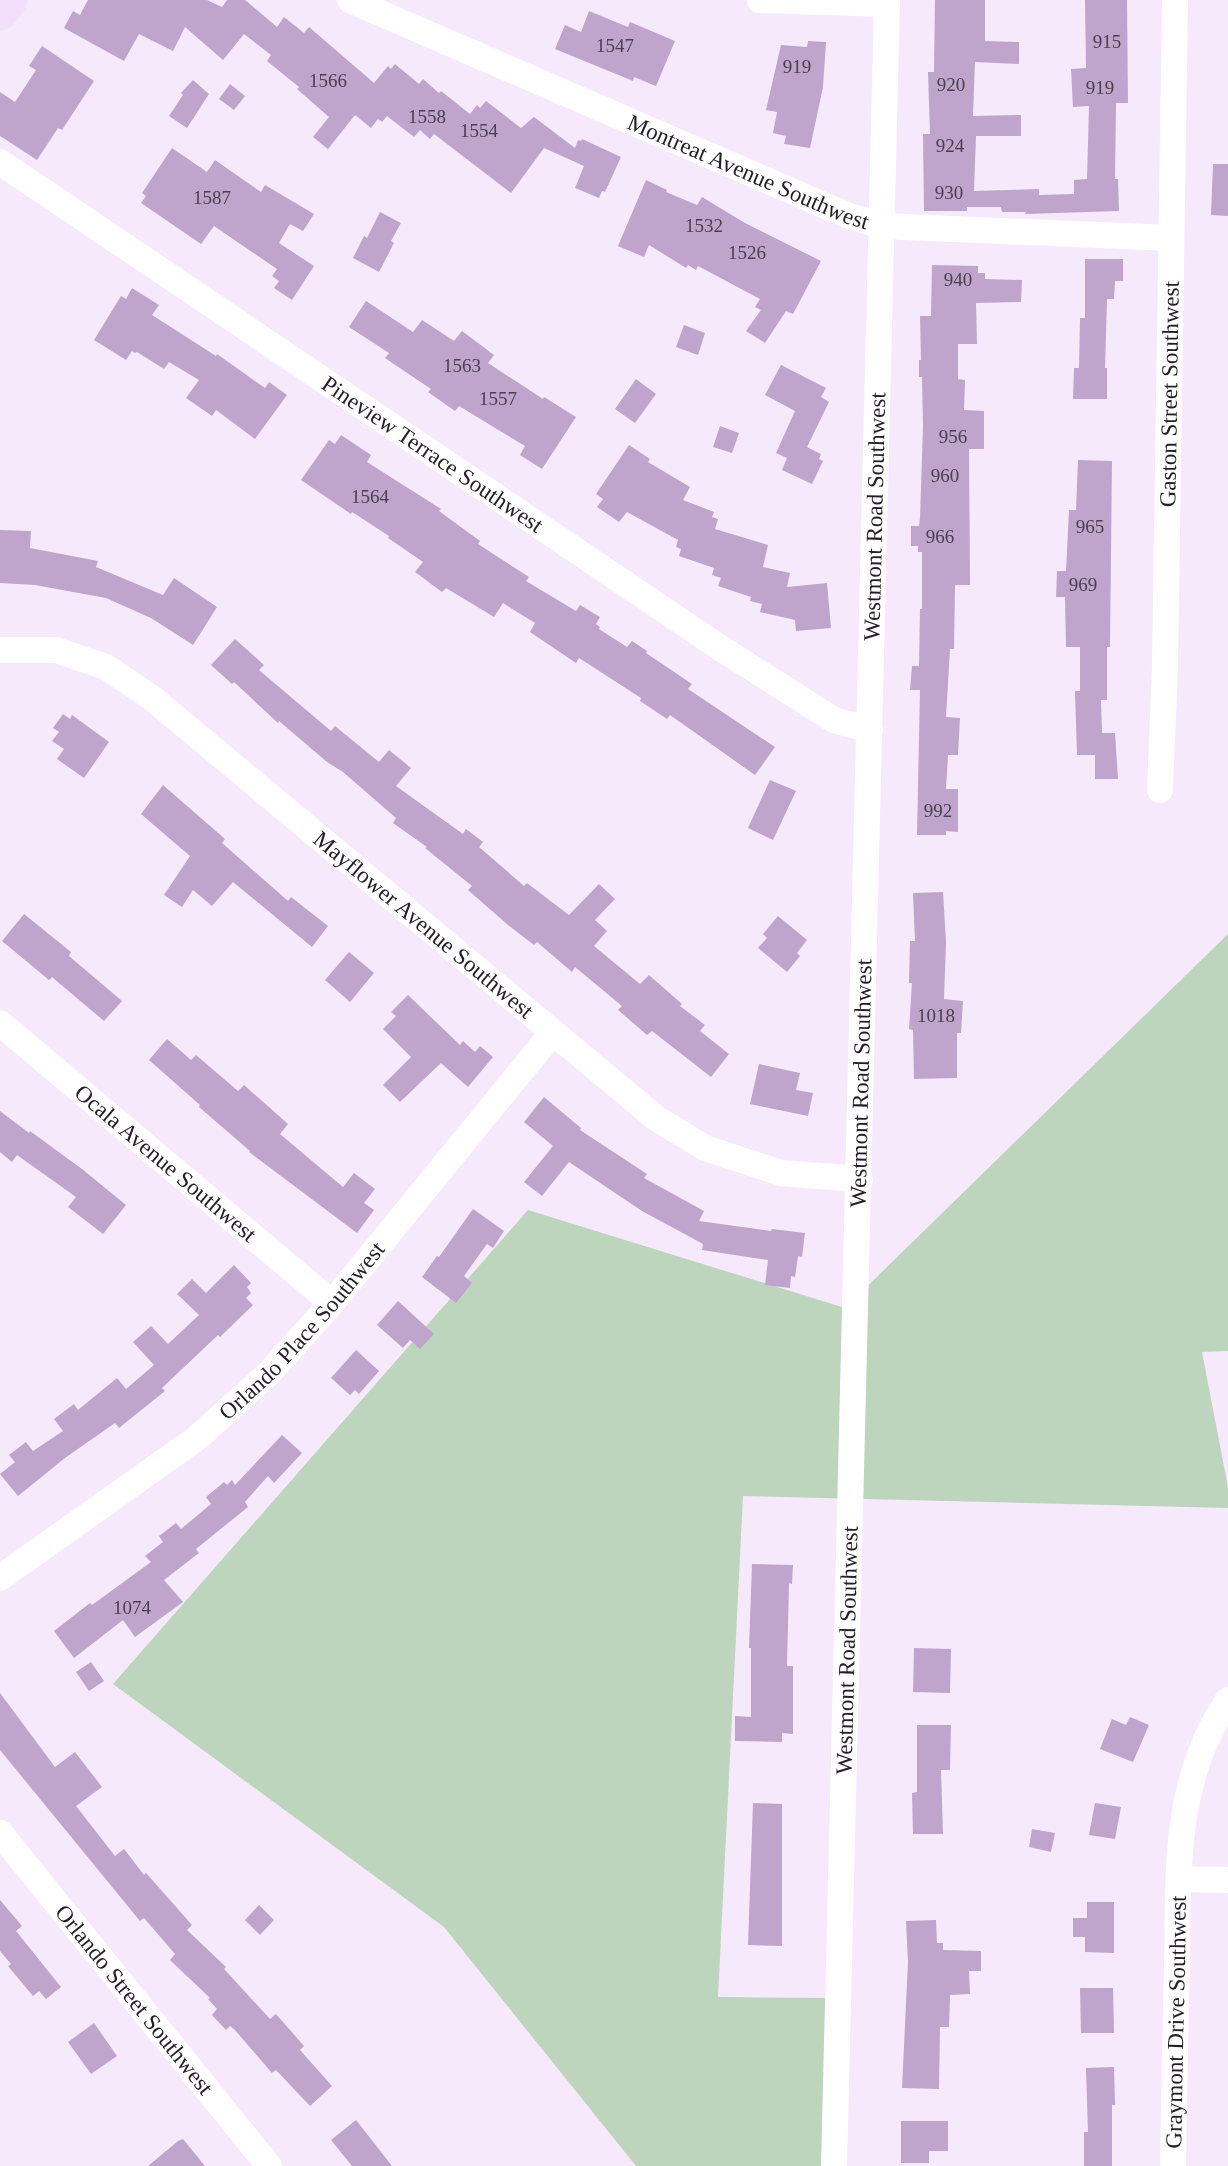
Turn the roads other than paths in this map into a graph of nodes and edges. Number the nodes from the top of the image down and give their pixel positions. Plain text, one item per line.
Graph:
1 (9, 0) edge
2 (350, 0) edge
3 (760, 0) edge
4 (1175, 0) edge
5 (887, 2) edge
6 (0, 12) edge
7 (0, 162) edge
8 (882, 226) junction
9 (1171, 237) junction
10 (0, 650) edge
11 (870, 730) junction
12 (1160, 790) dead end
13 (0, 1023) edge
14 (553, 1032) junction
15 (860, 1179) junction
16 (332, 1303) junction
17 (0, 1578) edge
18 (1228, 1700) edge
19 (0, 1833) edge
20 (1179, 1879) junction
21 (1228, 1880) edge
22 (269, 2166) edge
23 (834, 2166) edge
24 (1173, 2166) edge

1 - 6 main road
2 - 8 street, Montreat Avenue Southwest
3 - 5 street
4 - 9 street, Gaston Street Southwest
5 - 8 street, Westmont Road Southwest
7 - 11 street, Pineview Terrace Southwest
8 - 9 street, Montreat Avenue Southwest
8 - 11 street, Westmont Road Southwest
9 - 12 street, Gaston Street Southwest
10 - 14 street, Mayflower Avenue Southwest
11 - 15 street, Westmont Road Southwest
13 - 16 street, Ocala Avenue Southwest
14 - 15 street, Mayflower Avenue Southwest
14 - 16 street, Orlando Place Southwest
15 - 23 street, Westmont Road Southwest
16 - 17 street, Orlando Place Southwest
18 - 20 street, Graymont Drive Southwest
19 - 22 street, Orlando Street Southwest
20 - 21 street
20 - 24 street, Graymont Drive Southwest

